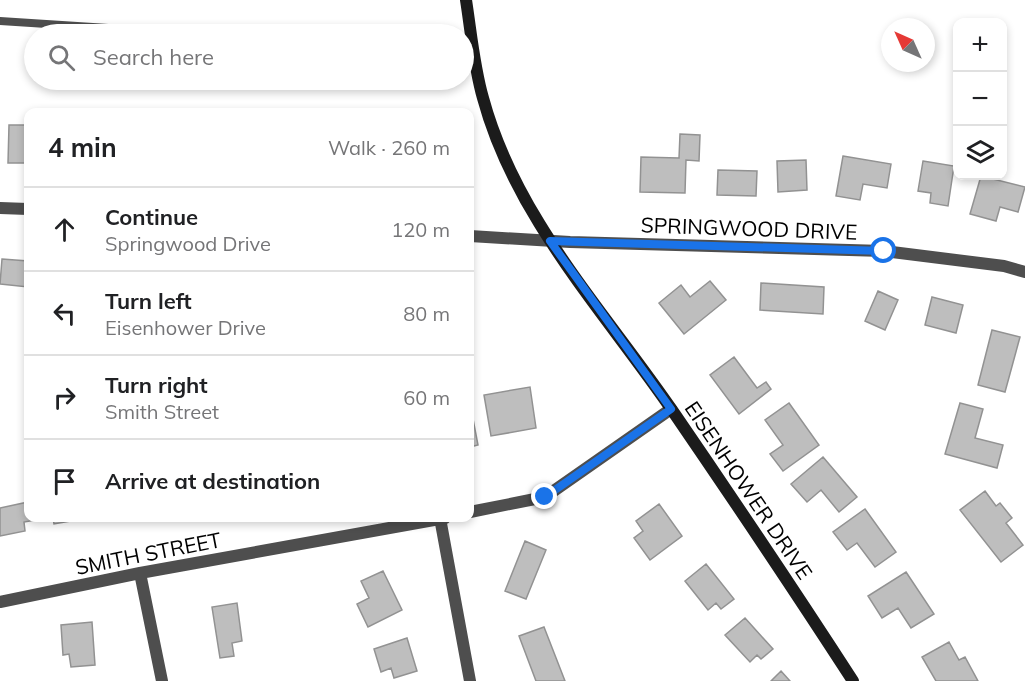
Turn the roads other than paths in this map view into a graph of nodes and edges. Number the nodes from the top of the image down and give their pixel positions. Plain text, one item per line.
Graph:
1 (466, 0) edge
2 (0, 21) edge
3 (46, 24) edge
4 (470, 24) edge
5 (474, 48) edge
6 (477, 66) joint
7 (0, 208) edge
8 (24, 209) edge
9 (474, 236) edge
10 (550, 241) junction
11 (1025, 273) edge
12 (671, 409) junction
13 (474, 511) edge
14 (420, 522) edge
15 (443, 522) edge
16 (140, 573) junction
17 (0, 602) edge
18 (162, 681) edge
19 (471, 681) edge
20 (853, 681) edge

1 - 4 street, EISENHOWER DRIVE
2 - 3 lane
5 - 6 street, EISENHOWER DRIVE
6 - 10 street, EISENHOWER DRIVE
7 - 8 street
9 - 10 street, SPRINGWOOD DRIVE
10 - 11 street, SPRINGWOOD DRIVE
10 - 12 street, EISENHOWER DRIVE
12 - 13 street
12 - 20 street, EISENHOWER DRIVE
14 - 16 street, SMITH STREET
15 - 19 street
16 - 17 street, SMITH STREET
16 - 18 street

